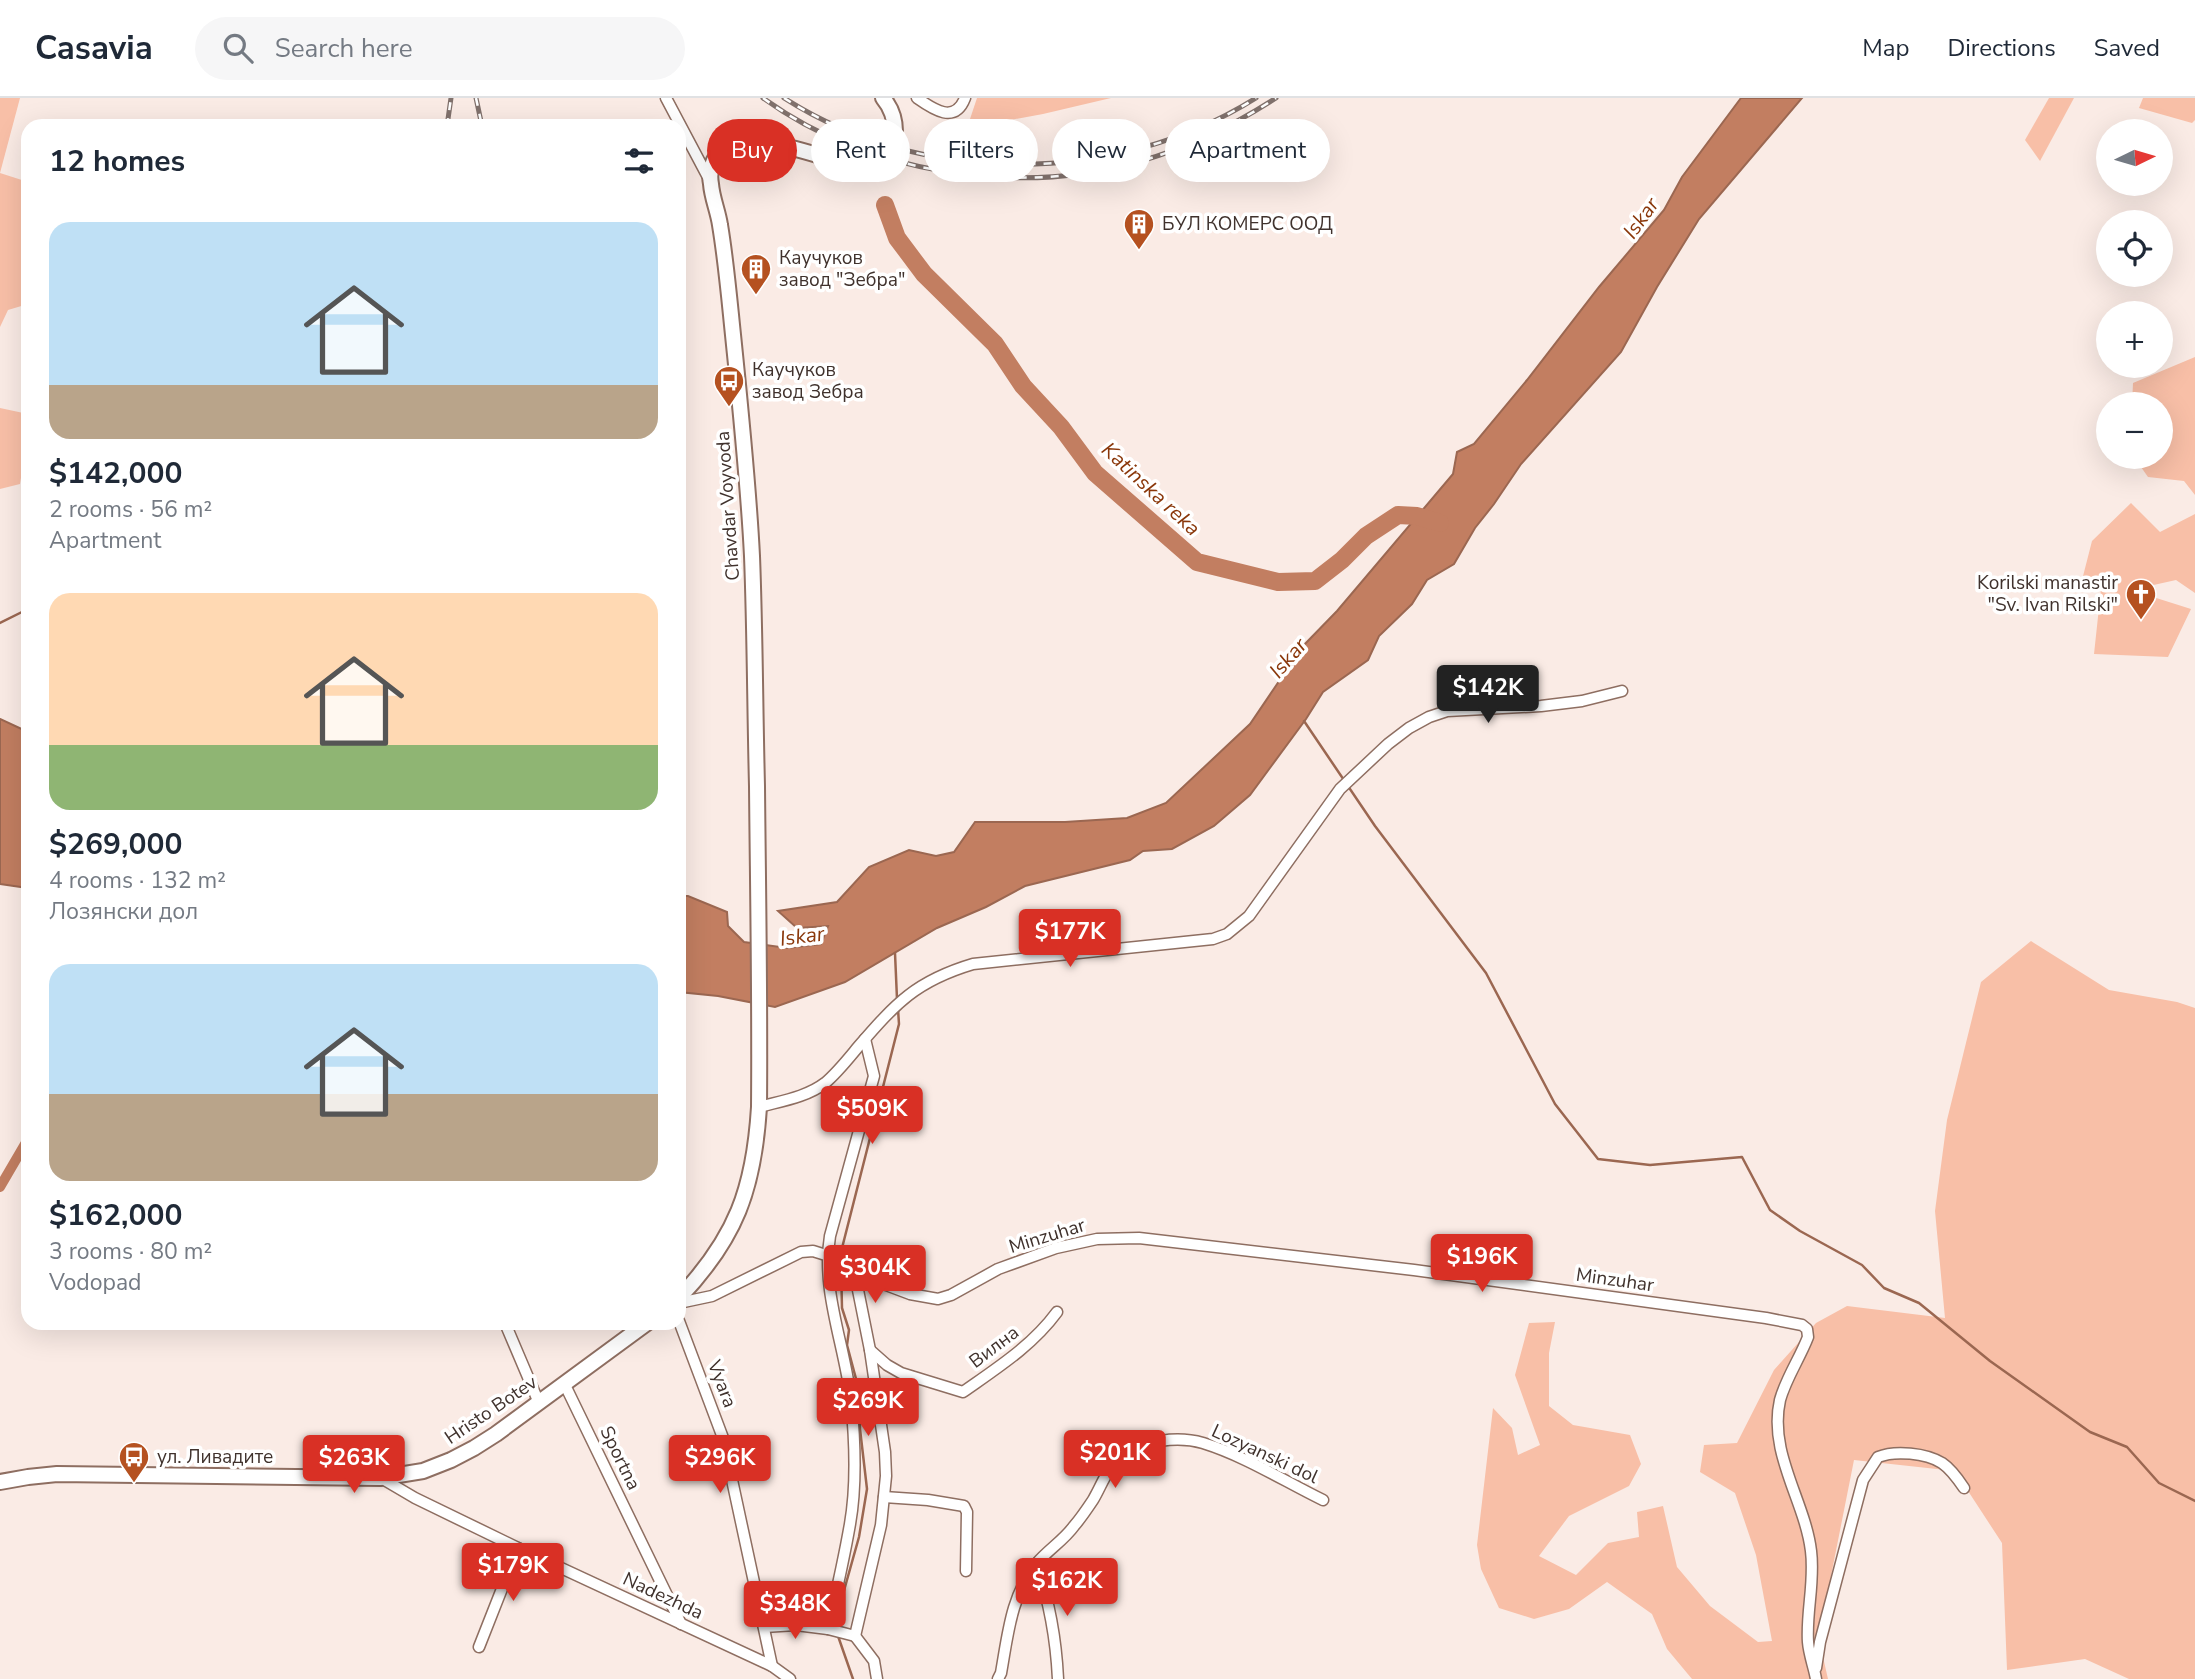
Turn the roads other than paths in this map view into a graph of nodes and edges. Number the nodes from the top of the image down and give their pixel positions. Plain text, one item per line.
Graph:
1 (666, 98) edge
2 (883, 98) edge
3 (917, 98) edge
4 (965, 100) edge
5 (677, 119) edge
6 (686, 136) edge
7 (797, 149) edge
8 (707, 175) edge
9 (710, 182) edge
10 (1622, 691) dead end
11 (865, 1039) junction
12 (760, 1107) junction
13 (830, 1256) junction
14 (850, 1264) junction
15 (686, 1292) edge
16 (686, 1300) edge
17 (1057, 1312) dead end
18 (508, 1330) edge
19 (637, 1330) edge
20 (682, 1330) edge
21 (870, 1350) junction
22 (564, 1383) junction
23 (539, 1403) junction
24 (380, 1478) junction
25 (0, 1482) edge
26 (1964, 1488) dead end
27 (884, 1497) junction
28 (1323, 1500) dead end
29 (518, 1549) junction
30 (1037, 1563) junction
31 (965, 1571) dead end
32 (681, 1624) junction
33 (764, 1627) junction
34 (831, 1630) junction
35 (851, 1635) junction
36 (479, 1647) dead end
37 (772, 1666) junction
38 (1815, 1676) edge
39 (790, 1679) edge
40 (877, 1679) edge
41 (999, 1679) edge
42 (1058, 1679) edge

1 - 5 street
2 - 7 street
3 - 4 street
6 - 8 street
9 - 12 street, Chavdar Voyvoda
10 - 11 street
11 - 12 street
11 - 13 street
12 - 15 street, Chavdar Voyvoda
13 - 14 street, Minzuhar
13 - 16 street
13 - 34 street
14 - 21 street
14 - 38 street, Minzuhar
17 - 21 street, Вилна
18 - 23 street
19 - 22 street, Hristo Botev
20 - 33 street, Vyara
21 - 27 street
22 - 23 street, Hristo Botev
22 - 32 street, Sportna
23 - 24 street, Hristo Botev
24 - 25 street, Hristo Botev
24 - 29 street, Nadezhda
26 - 38 street
27 - 31 street
27 - 35 street
28 - 30 street, Lozyanski dol
29 - 32 street, Nadezhda
29 - 36 street
30 - 41 street, Lozyanski dol
30 - 42 street
32 - 37 street, Nadezhda
33 - 34 street
33 - 37 street, Vyara
34 - 35 street
35 - 40 street
37 - 39 street, Nadezhda

